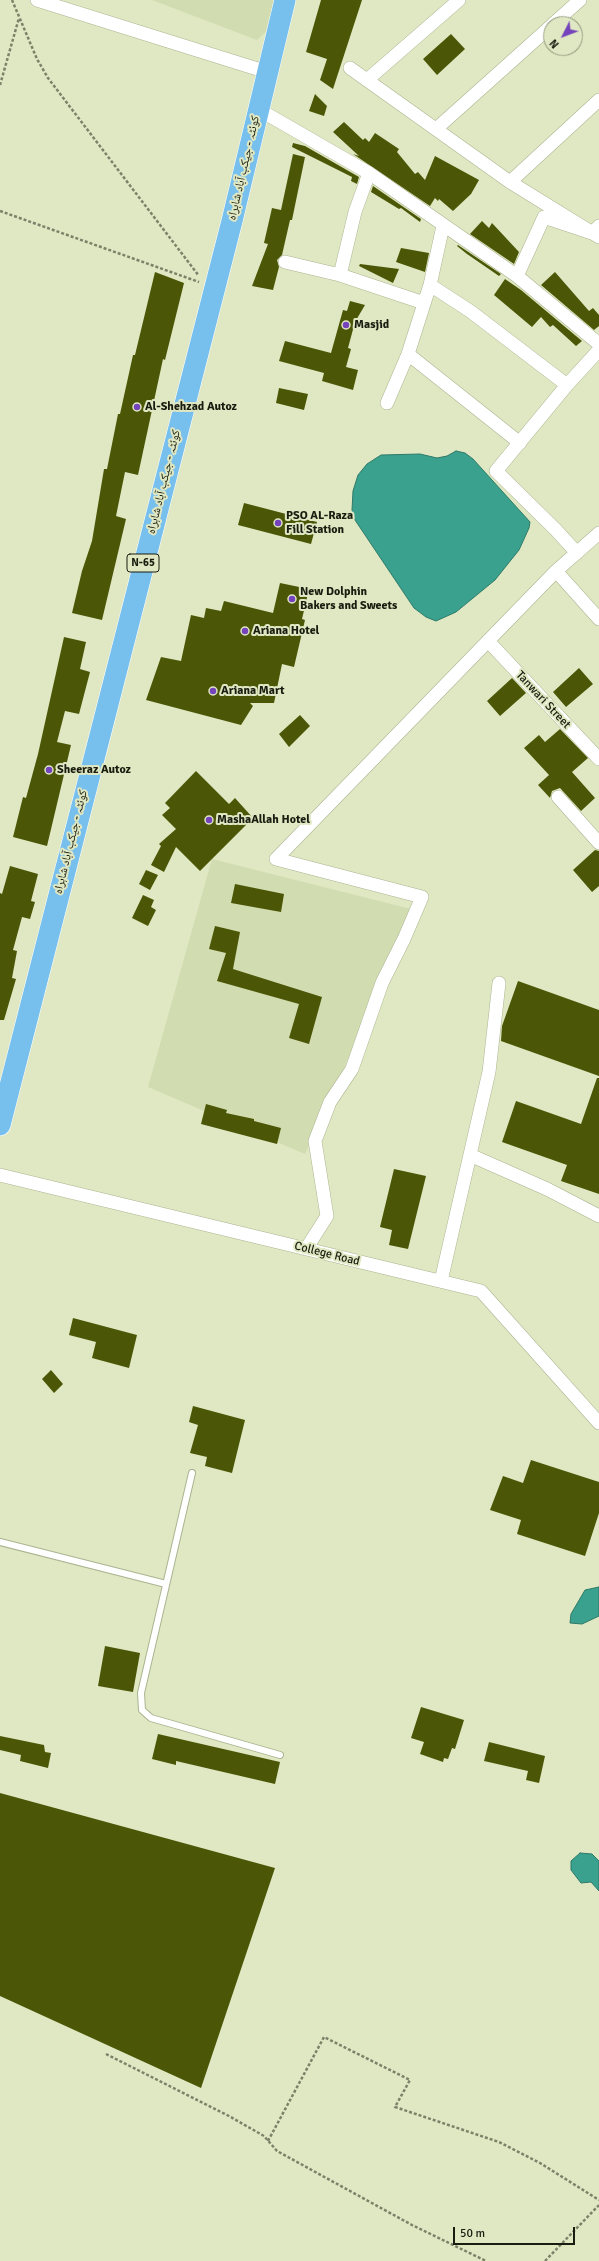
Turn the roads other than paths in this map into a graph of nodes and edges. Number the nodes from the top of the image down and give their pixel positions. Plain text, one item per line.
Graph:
1 (37, 0) edge
2 (285, 0) edge
3 (459, 0) edge
4 (580, 0) edge
5 (562, 16) edge
6 (543, 33) edge
7 (350, 68) dead end
8 (267, 72) junction
9 (367, 80) junction
10 (599, 100) edge
11 (258, 109) junction
12 (436, 129) junction
13 (369, 173) junction
14 (510, 182) junction
15 (443, 226) junction
16 (597, 232) edge
17 (284, 262) dead end
18 (340, 275) junction
19 (517, 276) junction
20 (430, 284) junction
21 (424, 303) junction
22 (599, 344) edge
23 (599, 350) edge
24 (408, 354) junction
25 (566, 385) junction
26 (387, 403) dead end
27 (520, 443) junction
28 (599, 533) edge
29 (576, 553) junction
30 (556, 571) junction
31 (599, 619) edge
32 (488, 641) junction
33 (599, 758) edge
34 (558, 797) dead end
35 (599, 842) edge
36 (499, 983) dead end
37 (0, 1125) edge
38 (470, 1155) junction
39 (0, 1176) edge
40 (599, 1216) edge
41 (306, 1249) junction
42 (441, 1281) junction
43 (599, 1423) edge
44 (192, 1473) dead end
45 (0, 1542) edge
46 (166, 1584) junction
47 (280, 1755) dead end

1 - 8 street
2 - 8 highway, کوئٹہ - جیکب آباد شاہراہ / N-65
3 - 9 street
4 - 5 street
6 - 12 street
7 - 9 street
8 - 11 highway, کوئٹہ - جیکب آباد شاہراہ / N-65
9 - 12 street
10 - 14 street
11 - 13 street
11 - 37 highway, کوئٹہ - جیکب آباد شاہراہ / N-65
12 - 14 street
13 - 15 street
13 - 18 street
14 - 16 street
15 - 19 street
15 - 20 street
16 - 19 street
17 - 18 street
18 - 21 street
19 - 22 street
20 - 21 street
20 - 25 street
21 - 24 street
23 - 25 street
24 - 26 street
24 - 27 street
25 - 27 street
27 - 29 street
28 - 29 street
29 - 30 street
30 - 31 street
30 - 32 street
32 - 33 street, Tanwari Street
32 - 41 street
34 - 35 street
36 - 38 street
38 - 40 street
38 - 42 street
39 - 41 street, College Road
41 - 42 street, College Road
42 - 43 street, College Road
44 - 46 lane
45 - 46 lane
46 - 47 lane

